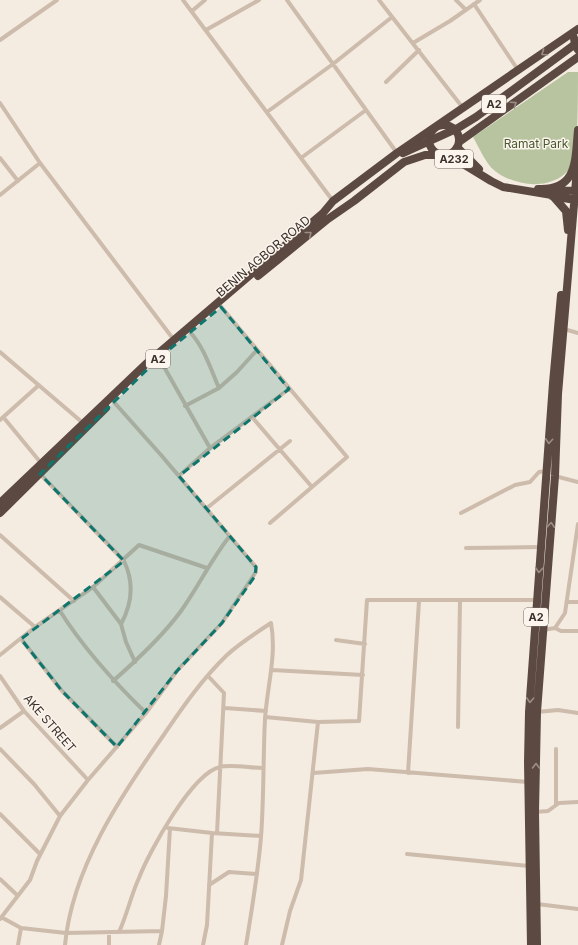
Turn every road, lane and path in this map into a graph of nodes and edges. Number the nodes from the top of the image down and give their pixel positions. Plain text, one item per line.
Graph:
1 (57, 0) edge
2 (183, 0) edge
3 (206, 0) edge
4 (259, 0) edge
5 (287, 0) edge
6 (379, 0) edge
7 (456, 0) edge
8 (480, 0) edge
9 (474, 4) junction
10 (466, 10) junction
11 (192, 11) junction
12 (392, 16) junction
13 (206, 30) junction
14 (577, 30) edge
15 (0, 40) edge
16 (578, 42) edge
17 (413, 43) junction
18 (578, 48) edge
19 (419, 50) junction
20 (578, 57) edge
21 (333, 64) junction
22 (569, 64) junction
23 (578, 65) edge
24 (518, 70) junction
25 (386, 82) dead end
26 (0, 103) edge
27 (463, 108) junction
28 (366, 110) junction
29 (267, 112) junction
30 (435, 127) junction
31 (578, 130) edge
32 (467, 136) junction
33 (458, 144) junction
34 (402, 154) junction
35 (444, 156) junction
36 (578, 157) edge
37 (0, 158) edge
38 (301, 158) junction
39 (468, 159) junction
40 (40, 163) junction
41 (574, 169) junction
42 (18, 181) junction
43 (573, 191) junction
44 (552, 192) junction
45 (0, 195) edge
46 (573, 200) junction
47 (333, 202) junction
48 (325, 216) junction
49 (568, 230) junction
50 (564, 290) junction
51 (220, 305) junction
52 (564, 329) junction
53 (190, 332) junction
54 (578, 333) edge
55 (174, 340) junction
56 (256, 350) junction
57 (0, 352) edge
58 (159, 358) junction
59 (39, 385) junction
60 (219, 388) junction
61 (289, 389) junction
62 (113, 402) junction
63 (185, 406) junction
64 (252, 417) junction
65 (2, 419) edge
66 (83, 423) junction
67 (290, 441) dead end
68 (210, 448) junction
69 (280, 450) junction
70 (42, 463) junction
71 (547, 471) junction
72 (40, 474) junction
73 (179, 476) junction
74 (555, 476) junction
75 (578, 482) edge
76 (312, 487) junction
77 (0, 503) edge
78 (207, 508) junction
79 (0, 513) edge
80 (461, 513) dead end
81 (270, 523) dead end
82 (578, 524) edge
83 (0, 535) edge
84 (229, 537) junction
85 (541, 547) junction
86 (466, 548) dead end
87 (124, 561) junction
88 (207, 568) junction
89 (93, 587) junction
90 (0, 597) edge
91 (460, 600) junction
92 (538, 600) junction
93 (74, 601) junction
94 (419, 601) junction
95 (567, 602) junction
96 (578, 602) edge
97 (60, 611) junction
98 (121, 624) junction
99 (35, 627) junction
100 (555, 628) junction
101 (543, 630) junction
102 (578, 631) edge
103 (21, 640) junction
104 (336, 640) dead end
105 (365, 644) junction
106 (0, 655) edge
107 (135, 662) junction
108 (272, 670) junction
109 (363, 675) junction
110 (0, 676) edge
111 (208, 676) junction
112 (113, 681) junction
113 (225, 708) junction
114 (24, 711) junction
115 (266, 711) junction
116 (537, 712) junction
117 (146, 713) junction
118 (578, 713) edge
119 (265, 717) junction
120 (318, 722) junction
121 (458, 727) dead end
122 (0, 728) edge
123 (117, 747) junction
124 (0, 749) edge
125 (556, 749) dead end
126 (220, 766) junction
127 (262, 768) junction
128 (313, 773) junction
129 (408, 773) junction
130 (88, 780) junction
131 (529, 782) junction
132 (578, 802) edge
133 (556, 804) junction
134 (535, 812) junction
135 (0, 814) edge
136 (60, 816) junction
137 (168, 828) junction
138 (212, 833) junction
139 (218, 833) junction
140 (261, 836) junction
141 (40, 854) junction
142 (407, 854) dead end
143 (530, 866) junction
144 (257, 874) junction
145 (0, 879) edge
146 (209, 886) junction
147 (17, 895) junction
148 (537, 904) junction
149 (578, 909) edge
150 (0, 918) edge
151 (21, 928) junction
152 (162, 931) junction
153 (109, 932) junction
154 (119, 932) junction
155 (66, 933) junction
156 (18, 945) edge
157 (65, 945) edge
158 (109, 945) edge
159 (159, 945) edge
160 (203, 945) edge
161 (246, 945) edge
162 (282, 945) edge
163 (531, 945) edge
164 (537, 945) edge

1 - 15 street
2 - 11 street
3 - 11 street
4 - 13 street
5 - 21 street
6 - 12 street
7 - 10 street
8 - 9 street
9 - 10 street
9 - 24 street
10 - 17 street
11 - 13 street
12 - 17 street
12 - 21 street
13 - 29 street
14 - 18 highway
14 -> 24 highway, BENIN AGBOR ROAD
16 - 34 highway, A2, bridge
17 - 19 street
18 - 34 highway, A2
19 - 25 street
19 - 27 street
20 - 22 highway
21 - 28 street
21 - 29 street
22 - 23 highway
32 -> 22 highway
24 - 27 highway, BENIN AGBOR ROAD
26 - 40 street
27 - 30 highway, BENIN AGBOR ROAD
28 - 34 street
28 - 38 street
29 - 38 street
30 - 33 highway
30 - 34 highway, BENIN AGBOR ROAD
30 - 35 highway
31 - 41 highway
32 - 33 highway
32 - 39 highway
33 - 35 highway
33 - 39 highway
34 - 47 highway, BENIN AGBOR ROAD
34 - 48 highway, A2
35 - 44 highway, BENIN AGBOR ROAD / A232
35 - 48 highway, BENIN AGBOR ROAD / A232
36 - 43 highway, A2
37 - 42 street
38 - 47 street
39 - 44 highway
40 - 42 street
40 - 55 street
41 - 43 highway
41 - 44 highway
42 - 45 street
43 - 44 highway
43 - 46 highway, A2
44 - 46 highway
44 - 49 highway
46 - 49 highway
46 - 50 highway, A2
47 - 48 highway, BENIN AGBOR ROAD
48 - 51 highway, BENIN AGBOR ROAD / A2
49 - 50 highway, A2
50 - 52 highway, A2
50 -> 71 highway, A2
51 - 53 highway, BENIN AGBOR ROAD / A2
51 - 55 highway, BENIN AGBOR ROAD / A2
51 - 56 street
52 - 54 street
52 - 74 highway, A2
53 - 58 highway, BENIN AGBOR ROAD / A2
53 - 60 street
55 - 66 highway, BENIN AGBOR ROAD / A2
56 - 60 street
56 - 61 street
57 - 59 street
58 - 62 highway, BENIN AGBOR ROAD / A2
58 - 63 street
59 - 65 street
59 - 66 street
60 - 63 street
61 - 64 street
61 - 76 street
62 - 72 highway, BENIN AGBOR ROAD / A2
62 - 73 street
63 - 68 street
64 - 68 street
64 - 69 street
65 - 70 street
66 - 70 highway, BENIN AGBOR ROAD / A2
67 - 69 street
68 - 73 street
69 - 76 street
69 - 78 street
70 - 77 highway, BENIN AGBOR ROAD / A2
71 - 80 street
71 - 85 highway, A2
72 - 79 highway, BENIN AGBOR ROAD / A2
72 - 87 street
73 - 78 street
74 - 75 street
101 -> 74 highway, A2
76 - 81 street
78 - 84 street
82 - 95 street
83 - 93 street
84 - 88 street
84 - 117 street
85 - 86 street
85 -> 92 highway, A2
87 - 88 street
87 - 89 street
87 - 98 street
88 - 107 street
89 - 93 street
89 - 98 street
90 - 99 street
91 - 92 street
91 - 94 street
91 - 121 street
92 -> 131 highway, A2
93 - 97 street
94 - 105 street
94 - 129 street
95 - 96 street
95 - 100 street
97 - 99 street
97 - 112 street
98 - 107 street
99 - 103 street
100 - 101 street
100 - 102 street
101 - 116 highway, A2
103 - 106 street
103 - 123 street
104 - 105 street
105 - 109 street
107 - 112 street
108 - 109 street
108 - 111 street
108 - 115 street
109 - 120 street
110 - 114 street, AKE STREET
111 - 113 street
111 - 155 street
112 - 117 street
113 - 115 street
113 - 126 street
114 - 122 street
114 - 130 street, AKE STREET
115 - 119 street
116 - 118 street
134 -> 116 highway, A2
117 - 123 street
119 - 120 street
119 - 127 street
120 - 128 street
123 - 130 street
124 - 136 street
125 - 133 street
126 - 127 street
126 - 137 street
126 - 139 street
127 - 140 street
128 - 129 street
128 - 162 street
129 - 131 street
130 - 136 street
131 - 143 highway, A2
132 - 133 street
133 - 134 street
134 - 148 highway, A2
135 - 141 street
136 - 141 street
137 - 138 street
137 - 152 street
137 - 154 street
138 - 139 street
138 - 146 street
139 - 140 street
140 - 144 street
141 - 147 street
142 - 143 street
143 - 163 highway, A2
144 - 146 street
144 - 161 street
145 - 147 street
146 - 160 street
147 - 150 street
148 - 149 street
148 - 164 highway, A2
150 - 151 street
151 - 155 street
151 - 156 street
152 - 154 street
152 - 159 street
153 - 154 street
153 - 155 street
153 - 158 street
155 - 157 street

